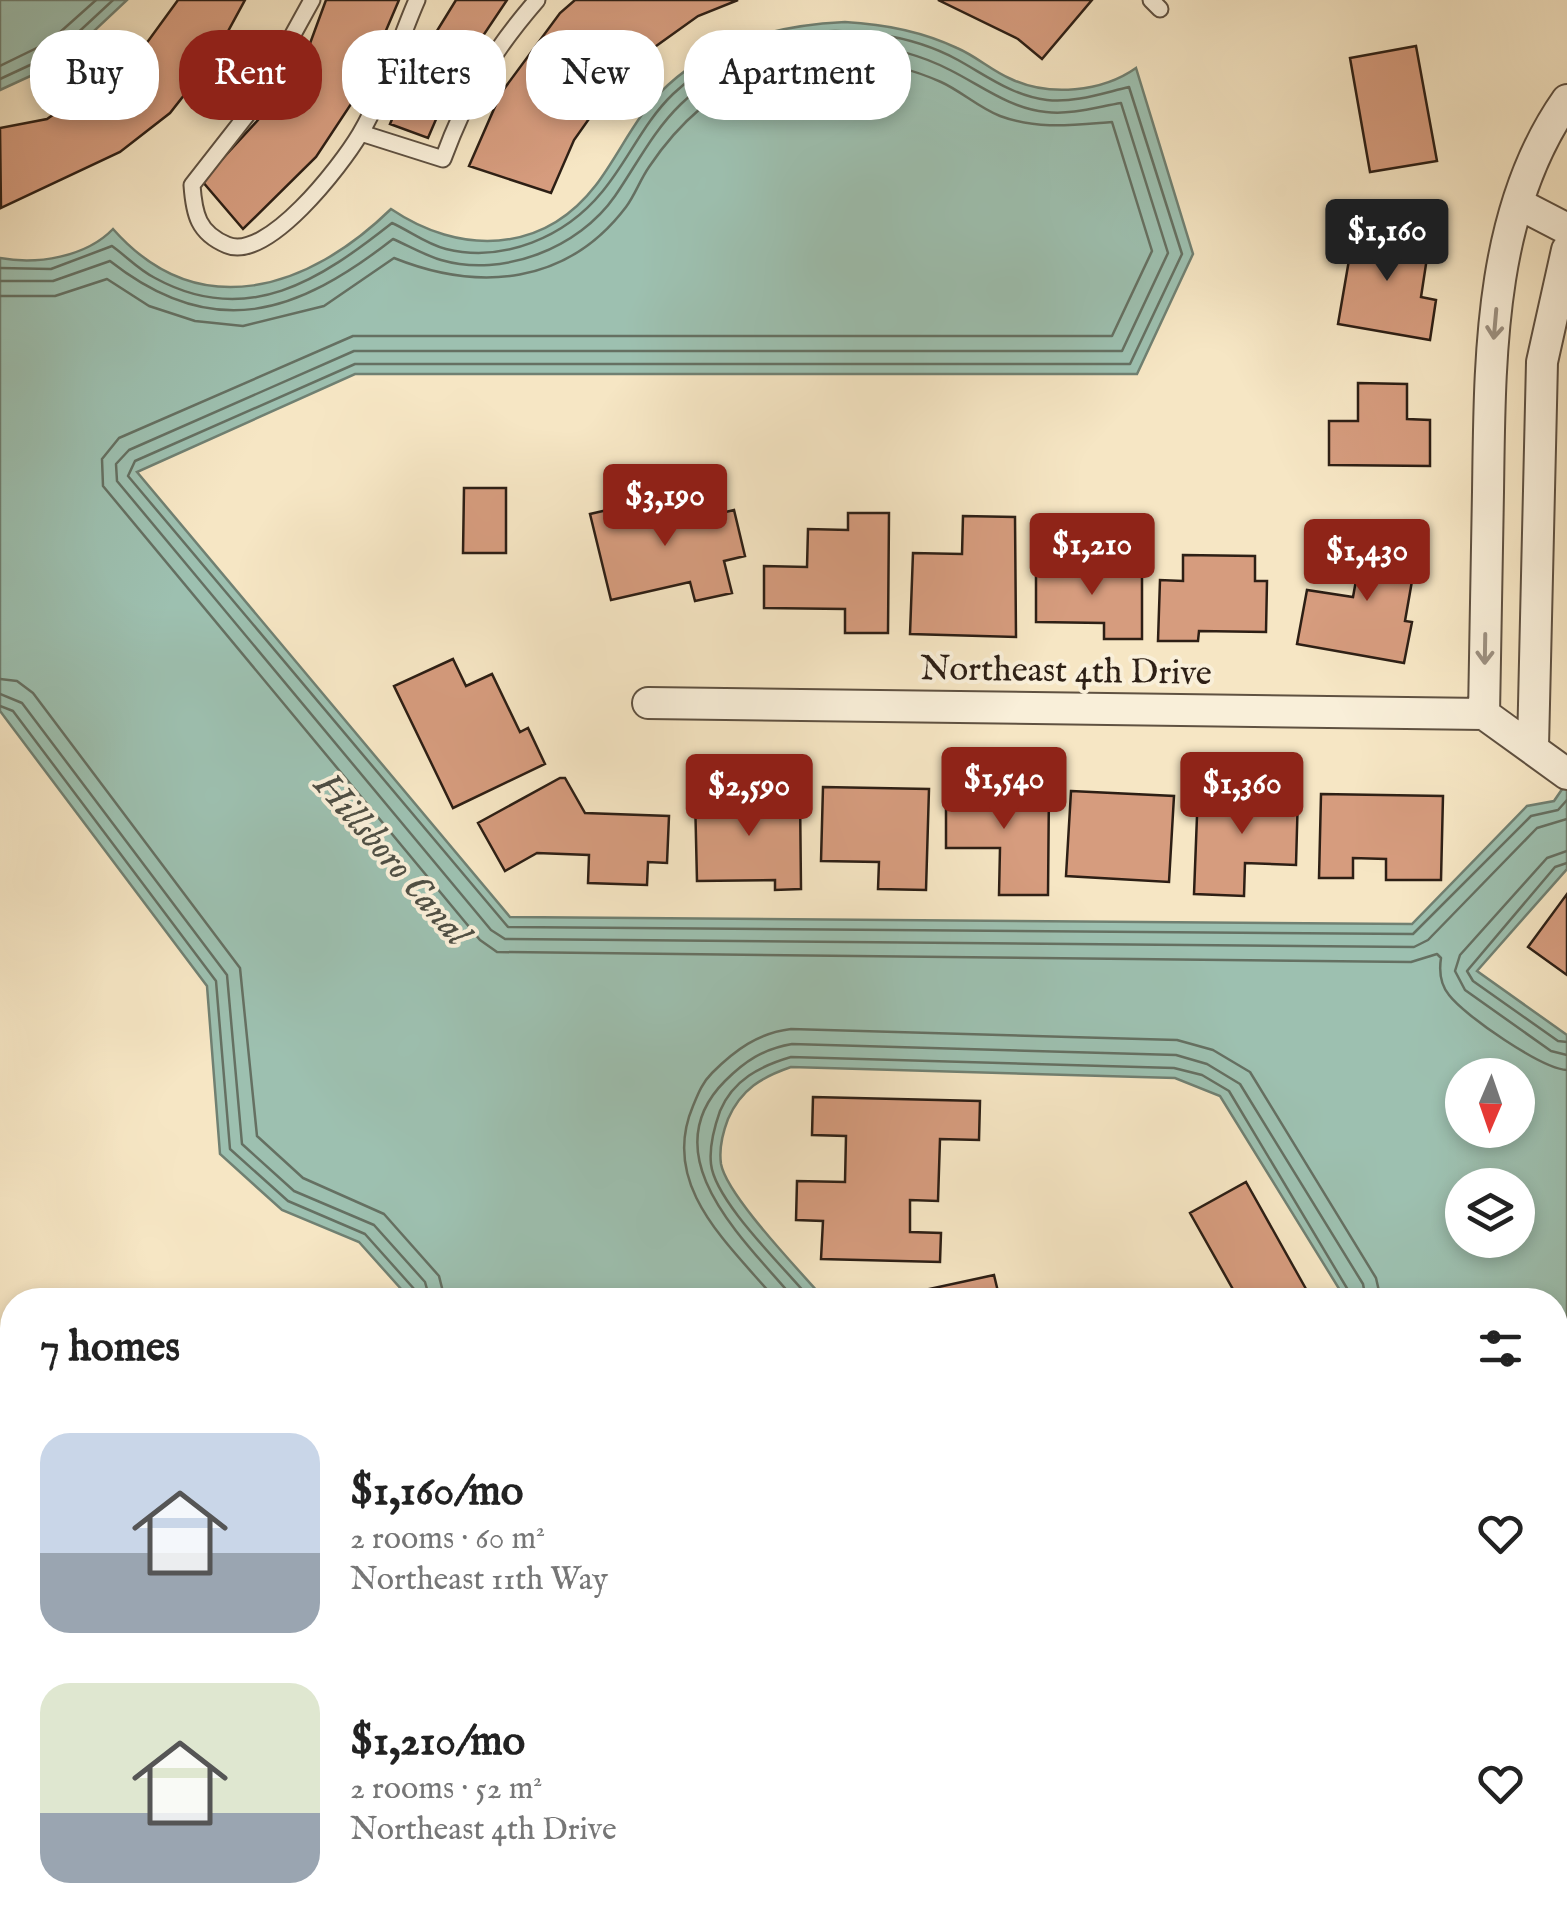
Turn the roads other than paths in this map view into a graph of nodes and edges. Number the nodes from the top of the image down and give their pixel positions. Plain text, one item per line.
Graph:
1 (312, 0) edge
2 (416, 0) edge
3 (537, 0) edge
4 (1567, 100) edge
5 (361, 133) junction
6 (1519, 204) junction
7 (1567, 229) edge
8 (1567, 250) edge
9 (1488, 448) junction
10 (1541, 449) junction
11 (648, 702) dead end
12 (1484, 714) junction
13 (1533, 747) junction
14 (1565, 773) edge

1 - 5 lane
2 - 5 lane
3 - 5 lane
4 - 6 street
6 - 7 street
6 -> 9 street
8 - 10 street
9 - 10 street
9 -> 12 street
10 - 13 street
11 - 12 street, Northeast 4th Drive
12 - 13 street
13 - 14 street

